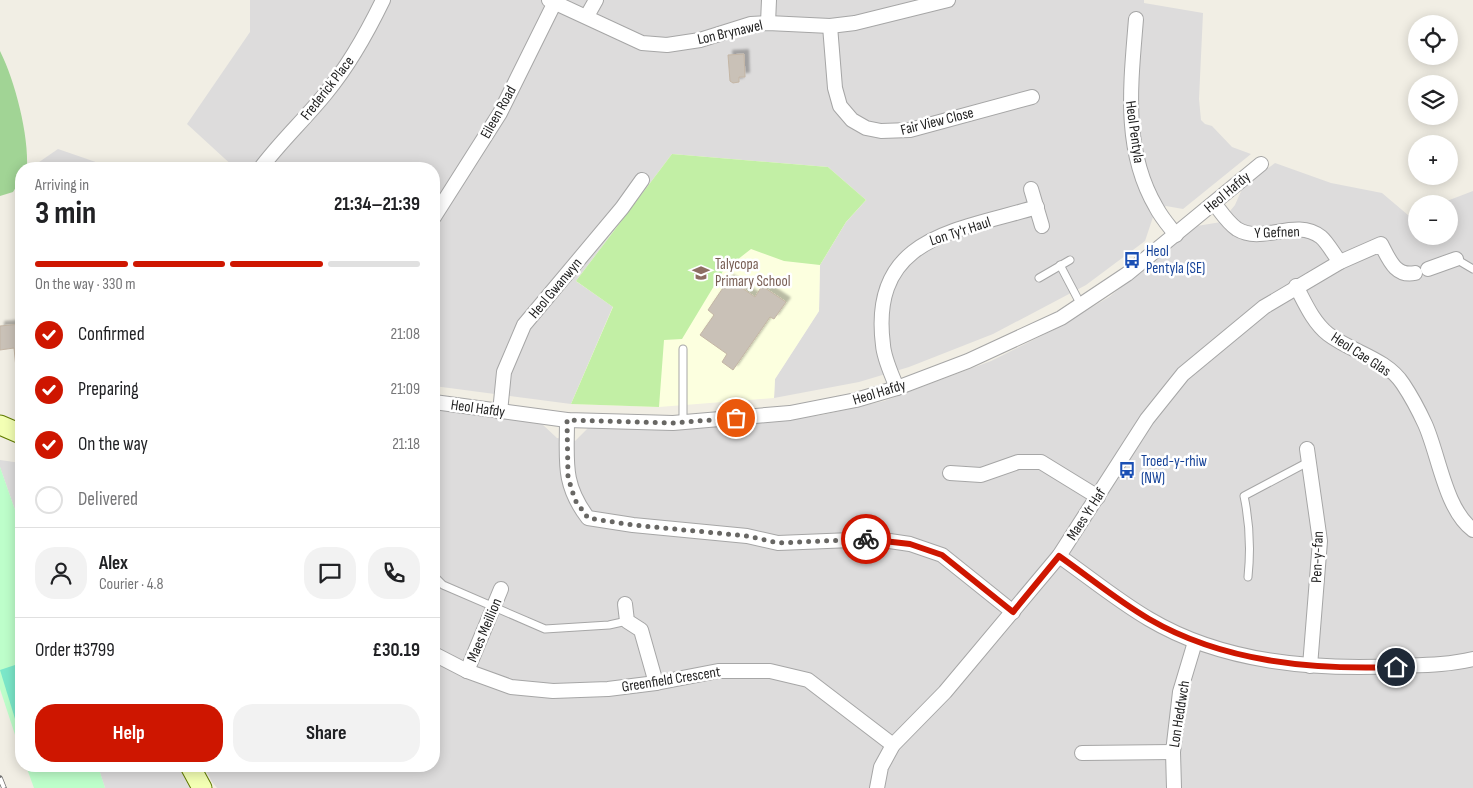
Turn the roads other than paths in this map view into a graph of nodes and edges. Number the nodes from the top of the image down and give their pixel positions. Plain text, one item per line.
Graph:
1 (383, 0) edge
2 (596, 0) edge
3 (769, 0) edge
4 (948, 0) edge
5 (552, 1) edge
6 (587, 16) junction
7 (1136, 19) dead end
8 (768, 23) junction
9 (830, 26) junction
10 (1032, 97) dead end
11 (266, 162) edge
12 (1261, 164) dead end
13 (642, 180) dead end
14 (1032, 189) dead end
15 (1214, 203) junction
16 (1037, 207) junction
17 (440, 208) edge
18 (1042, 226) dead end
19 (1176, 235) junction
20 (1456, 259) joint
21 (1070, 260) dead end
22 (1340, 262) junction
23 (1060, 266) junction
24 (1473, 269) edge
25 (1039, 278) dead end
26 (1296, 286) junction
27 (1081, 305) junction
28 (683, 349) dead end
29 (897, 388) junction
30 (440, 403) edge
31 (500, 412) junction
32 (567, 420) junction
33 (683, 422) junction
34 (0, 425) edge
35 (15, 431) edge
36 (1309, 455) joint
37 (950, 473) dead end
38 (1098, 497) junction
39 (1473, 530) edge
40 (1059, 556) junction
41 (1248, 577) dead end
42 (440, 582) edge
43 (501, 589) dead end
44 (625, 604) dead end
45 (494, 607) junction
46 (1013, 612) junction
47 (628, 621) junction
48 (1195, 642) junction
49 (440, 657) edge
50 (1473, 659) edge
51 (1310, 666) junction
52 (467, 671) junction
53 (656, 683) junction
54 (893, 745) junction
55 (1173, 752) junction
56 (1082, 753) dead end
57 (193, 772) edge
58 (202, 788) edge
59 (877, 788) edge
60 (1174, 788) edge

1 - 11 street, Frederick Place
2 - 6 street
3 - 8 street
4 - 9 street, Lon Brynawel
5 - 6 street, Lon Brynawel
5 - 17 street, Eileen Road
6 - 8 street, Lon Brynawel
7 - 19 street, Heol Pentyla
8 - 9 street, Lon Brynawel
9 - 10 street, Fair View Close
12 - 15 street, Heol Hafdy
13 - 31 street, Heol Gwanwyn
14 - 16 street
15 - 19 street, Heol Hafdy
15 - 22 street, Y Gefnen
16 - 18 street
16 - 29 street, Lon Ty'r Haul
19 - 27 street, Heol Hafdy
20 - 22 street, Maes Yr Haf
20 - 24 lane
21 - 23 lane
22 - 26 street, Maes Yr Haf
23 - 25 lane
23 - 27 lane
26 - 38 street, Maes Yr Haf
26 - 39 street, Heol Cae Glas
27 - 29 street, Heol Hafdy
28 - 33 lane
29 - 33 street, Heol Hafdy
30 - 31 street, Heol Hafdy
31 - 32 street, Heol Hafdy
32 - 33 street, Heol Hafdy
32 - 46 street
34 - 35 street
36 - 41 lane
36 - 51 street, Pen-y-fan
37 - 38 street
38 - 40 street, Maes Yr Haf
40 - 46 street, Maes Yr Haf
40 - 48 street
42 - 45 lane
43 - 45 street, Maes Meillion
44 - 47 street
45 - 47 lane
45 - 52 street, Maes Meillion
46 - 54 street, Maes Yr Haf
47 - 53 street
48 - 51 street
48 - 55 street, Lon Heddwch
49 - 52 street, Greenfield Crescent
50 - 51 street
52 - 53 street, Greenfield Crescent
53 - 54 street, Greenfield Crescent
54 - 59 street, Maes Yr Haf
55 - 56 street
55 - 60 street, Lon Heddwch
57 - 58 street

